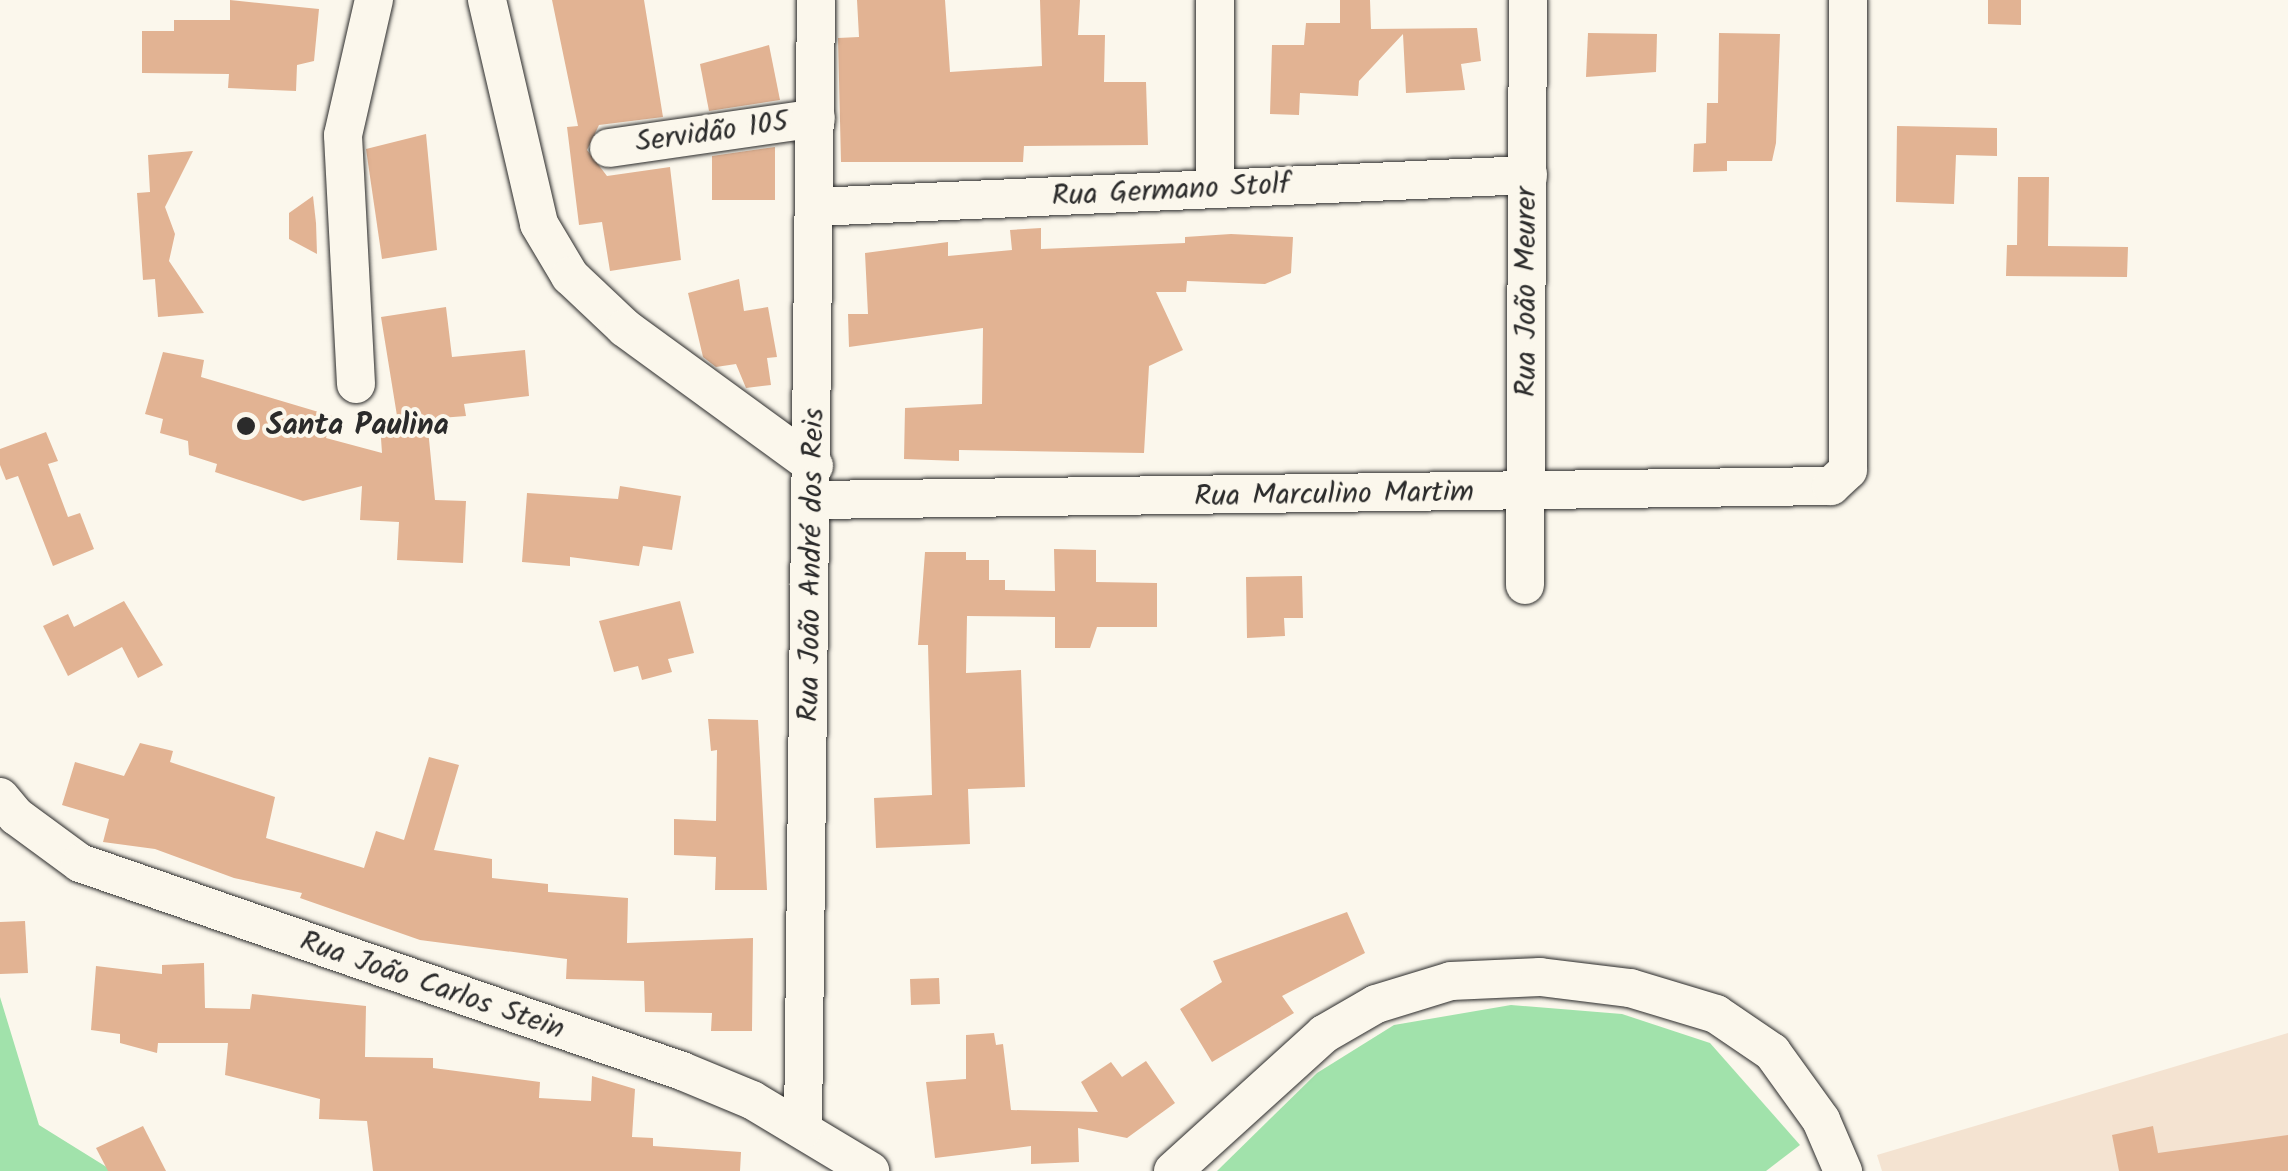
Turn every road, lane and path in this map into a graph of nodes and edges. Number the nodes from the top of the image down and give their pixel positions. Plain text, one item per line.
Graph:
1 (374, 0) edge
2 (488, 0) edge
3 (816, 0) edge
4 (1215, 0) edge
5 (1528, 0) edge
6 (1848, 0) edge
7 (816, 118) junction
8 (609, 148) dead end
9 (1528, 175) junction
10 (1216, 189) junction
11 (815, 207) junction
12 (356, 384) dead end
13 (814, 483) junction
14 (1526, 493) junction
15 (1525, 585) dead end
16 (0, 797) edge
17 (803, 1130) junction
18 (870, 1171) edge
19 (1174, 1171) edge
20 (1844, 1171) edge

1 - 12 street
2 - 13 street
3 - 7 street, Rua João André dos Reis
4 - 10 street
5 - 9 street, Rua João Meurer
6 - 14 street, Rua Marculino Martim
7 - 8 street, Servidão 105
7 - 11 street, Rua João André dos Reis
9 - 10 street, Rua Germano Stolf
9 - 14 street, Rua João Meurer
10 - 11 street, Rua Germano Stolf
11 - 13 street, Rua João André dos Reis
13 - 14 street, Rua Marculino Martim
13 - 17 street, Rua João André dos Reis
14 - 15 street, Rua João Meurer
16 - 17 street, Rua João Carlos Stein
17 - 18 street, Rua João Carlos Stein
19 - 20 street

